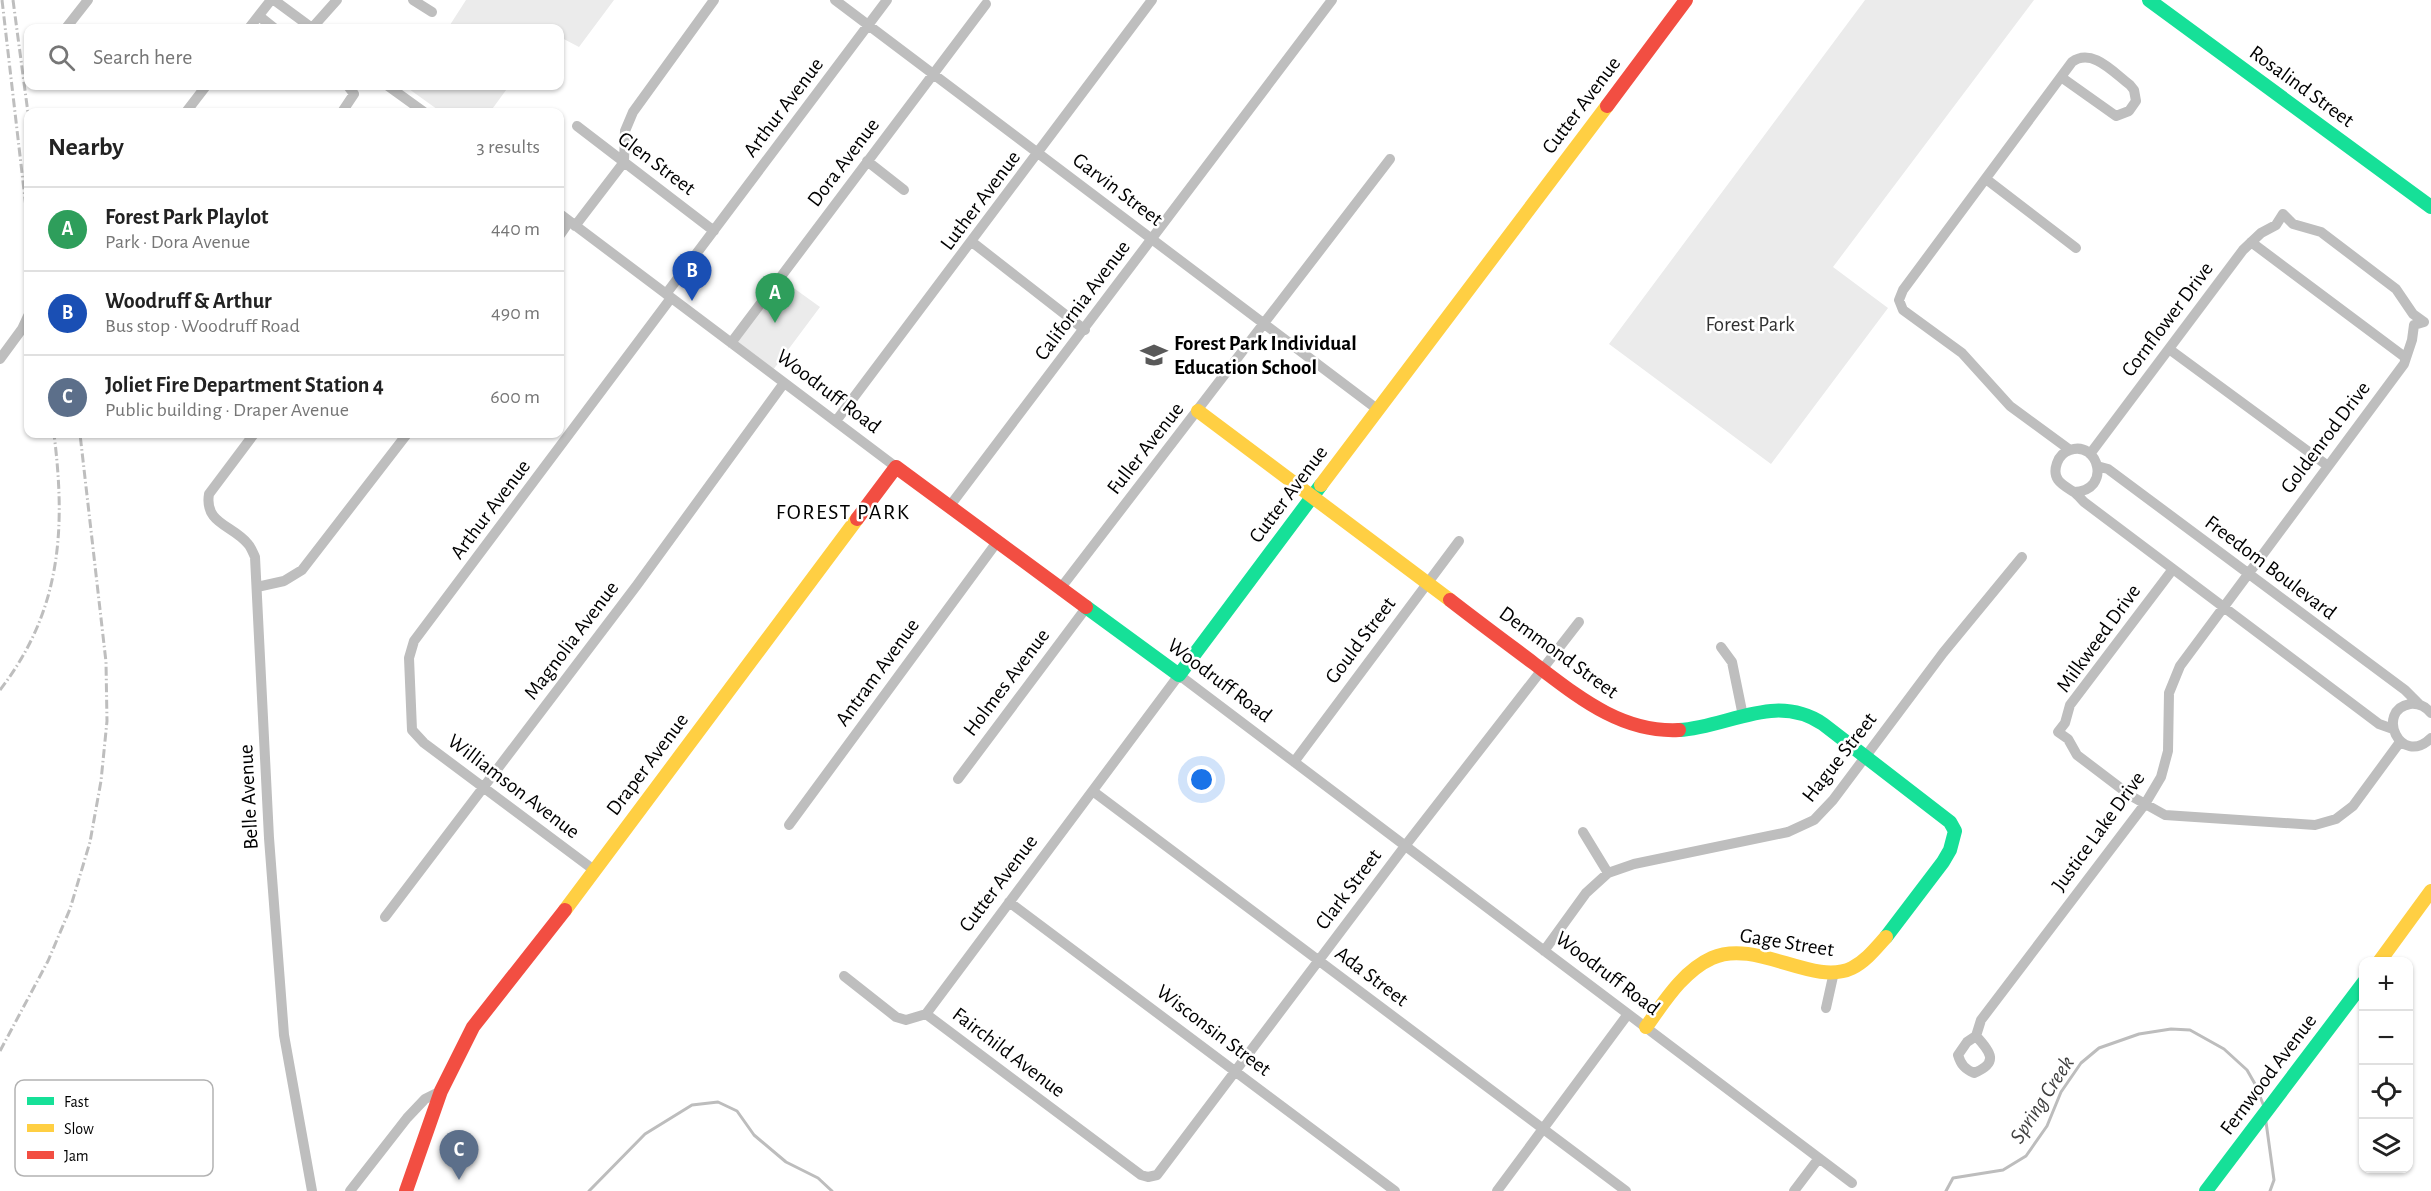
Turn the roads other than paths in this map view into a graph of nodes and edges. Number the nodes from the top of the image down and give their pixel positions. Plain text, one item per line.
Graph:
1 (88, 0) edge
2 (273, 0) edge
3 (337, 0) edge
4 (413, 0) edge
5 (714, 0) edge
6 (835, 0) edge
7 (887, 0) edge
8 (1152, 0) edge
9 (1332, 0) edge
10 (1686, 0) edge
11 (2149, 0) edge
12 (986, 4) dead end
13 (432, 12) dead end
14 (259, 16) junction
15 (69, 24) edge
16 (252, 24) edge
17 (269, 24) edge
18 (306, 24) edge
19 (316, 24) edge
20 (868, 25) junction
21 (934, 74) junction
22 (2061, 77) junction
23 (203, 90) edge
24 (351, 90) edge
25 (394, 90) edge
26 (189, 108) edge
27 (344, 108) edge
28 (418, 108) edge
29 (577, 126) dead end
30 (1039, 153) junction
31 (1390, 159) dead end
32 (867, 161) junction
33 (624, 162) junction
34 (1986, 179) junction
35 (904, 190) dead end
36 (2431, 207) edge
37 (564, 217) edge
38 (572, 224) junction
39 (564, 231) edge
40 (714, 231) junction
41 (1152, 239) junction
42 (972, 242) junction
43 (2251, 242) junction
44 (2076, 248) dead end
45 (669, 296) junction
46 (2424, 322) joint
47 (1265, 324) junction
48 (24, 328) edge
49 (1085, 330) junction
50 (731, 343) junction
51 (2169, 349) junction
52 (0, 358) edge
53 (2406, 358) junction
54 (784, 383) junction
55 (1377, 409) junction
56 (1198, 411) junction
57 (836, 421) junction
58 (251, 438) edge
59 (404, 438) edge
60 (2070, 450) junction
61 (2090, 454) junction
62 (2097, 465) junction
63 (2328, 466) junction
64 (896, 467) junction
65 (2074, 492) junction
66 (1312, 497) junction
67 (949, 507) junction
68 (1459, 541) dead end
69 (998, 542) junction
70 (2022, 557) dead end
71 (2173, 569) junction
72 (2248, 573) junction
73 (1427, 582) junction
74 (257, 587) junction
75 (1060, 590) junction
76 (2223, 607) junction
77 (1086, 608) junction
78 (1578, 622) dead end
79 (1721, 647) dead end
80 (1542, 668) junction
81 (1179, 675) junction
82 (2419, 704) junction
83 (2431, 713) edge
84 (1743, 716) junction
85 (2393, 729) junction
86 (412, 730) joint
87 (2400, 742) junction
88 (2429, 742) edge
89 (1866, 756) junction
90 (1294, 762) junction
91 (958, 779) dead end
92 (483, 788) junction
93 (1094, 792) junction
94 (2145, 804) junction
95 (789, 825) dead end
96 (1955, 831) joint
97 (1583, 832) dead end
98 (1405, 846) junction
99 (594, 870) junction
100 (1608, 873) junction
101 (2431, 891) edge
102 (1009, 902) junction
103 (385, 918) dead end
104 (1544, 951) junction
105 (2383, 957) edge
106 (1319, 961) junction
107 (1834, 972) junction
108 (844, 976) dead end
109 (2359, 989) edge
110 (1826, 1008) dead end
111 (927, 1014) junction
112 (1628, 1014) junction
113 (1646, 1028) junction
114 (1976, 1036) dead end
115 (1236, 1071) junction
116 (441, 1091) junction
117 (1544, 1129) junction
118 (1818, 1158) junction
119 (1148, 1177) joint
120 (1852, 1183) dead end
121 (312, 1191) edge
122 (350, 1191) edge
123 (406, 1191) edge
124 (1395, 1191) edge
125 (1497, 1191) edge
126 (1626, 1191) edge
127 (1794, 1191) edge
128 (2206, 1191) edge

1 - 15 street
2 - 14 street
2 - 18 street
3 - 19 street
4 - 13 street
5 - 33 street
6 - 20 street, Garvin Street
7 - 20 street, Arthur Avenue
8 - 30 street, Luther Avenue
9 - 41 street, California Avenue
10 - 55 street, Cutter Avenue
11 - 36 street, Rosalind Street
12 - 21 street, Dora Avenue
14 - 16 street
14 - 17 street
20 - 21 street, Garvin Street
20 - 40 street, Arthur Avenue
21 - 30 street, Garvin Street
21 - 32 street, Dora Avenue
22 - 22 street
22 - 34 street
23 - 26 street
24 - 27 street
25 - 28 street
29 - 33 street, Glen Street
30 - 41 street, Garvin Street
30 - 42 street, Luther Avenue
31 - 47 street, Fuller Avenue
32 - 35 street
32 - 50 street, Dora Avenue
33 - 38 street
33 - 40 street, Glen Street
34 - 44 street
34 - 60 street
37 - 38 street, Woodruff Road
38 - 39 street
38 - 45 street, Woodruff Road
40 - 45 street, Arthur Avenue
41 - 47 street, Garvin Street
41 - 49 street, California Avenue
42 - 49 street
42 - 57 street, Luther Avenue
43 - 46 street, Cornflower Drive
43 - 51 street, Cornflower Drive
43 - 53 street
45 - 50 street, Woodruff Road
45 - 86 street, Arthur Avenue
46 - 53 street, Goldenrod Drive
47 - 55 street, Garvin Street
47 - 56 street, Fuller Avenue
48 - 52 street
49 - 67 street, California Avenue
50 - 54 street, Woodruff Road
51 - 61 street, Cornflower Drive
51 - 63 street
53 - 63 street, Goldenrod Drive
54 - 57 street, Woodruff Road
54 - 92 street, Magnolia Avenue
55 - 66 street, Cutter Avenue
56 - 66 street, Demmond Street
56 - 75 street, Fuller Avenue
57 - 64 street, Woodruff Road
58 - 74 street, Belle Avenue
59 - 74 street
60 - 61 street
60 - 65 street
61 - 62 street
62 - 65 street
62 - 72 street, Freedom Boulevard
63 - 72 street, Goldenrod Drive
64 - 67 street, Woodruff Road
64 - 99 street, Draper Avenue
65 - 71 street
66 - 73 street, Demmond Street
66 - 81 street, Cutter Avenue
67 - 69 street, Woodruff Road
68 - 73 street, Gould Street
69 - 75 street, Woodruff Road
69 - 95 street, Antram Avenue
70 - 89 street, Hague Street
71 - 76 street
71 - 94 street, Milkweed Drive
72 - 76 street, Justice Lake Drive
72 - 82 street, Freedom Boulevard
73 - 80 street, Demmond Street
73 - 90 street, Gould Street
74 - 121 street, Belle Avenue
75 - 77 street, Woodruff Road
76 - 85 street
76 - 94 street, Justice Lake Drive
77 - 81 street, Woodruff Road
77 - 91 street, Holmes Avenue
78 - 80 street, Clark Street
79 - 84 street
80 - 84 street, Demmond Street
80 - 98 street, Clark Street
81 - 90 street, Woodruff Road
81 - 93 street, Cutter Avenue
82 - 83 street, Freedom Boulevard
82 - 85 street
84 - 89 street, Demmond Street
85 - 87 street
86 - 92 street, Williamson Avenue
87 - 88 street
87 - 94 street
89 - 96 street, Demmond Street
89 - 100 street, Hague Street
90 - 98 street, Woodruff Road
92 - 99 street, Williamson Avenue
92 - 103 street, Magnolia Avenue
93 - 102 street, Cutter Avenue
93 - 106 street, Ada Street
94 - 114 street, Justice Lake Drive
96 - 107 street, Gage Street
97 - 100 street
98 - 104 street, Woodruff Road
98 - 106 street, Clark Street
99 - 116 street, Draper Avenue
100 - 104 street, Hague Street
101 - 105 street
102 - 111 street, Cutter Avenue
102 - 115 street, Wisconsin Street
104 - 112 street, Woodruff Road
106 - 115 street, Clark Street
106 - 117 street, Ada Street
107 - 110 street
107 - 113 street, Gage Street
108 - 111 street, Fairchild Avenue
109 - 128 street, Fernwood Avenue
111 - 119 street, Fairchild Avenue
112 - 113 street, Woodruff Road
112 - 117 street
113 - 118 street, Woodruff Road
115 - 119 street, Clark Street
115 - 124 street, Wisconsin Street
116 - 122 street, Draper Avenue
116 - 123 street, Draper Avenue
117 - 125 street
117 - 126 street, Ada Street
118 - 120 street, Woodruff Road
118 - 127 street

